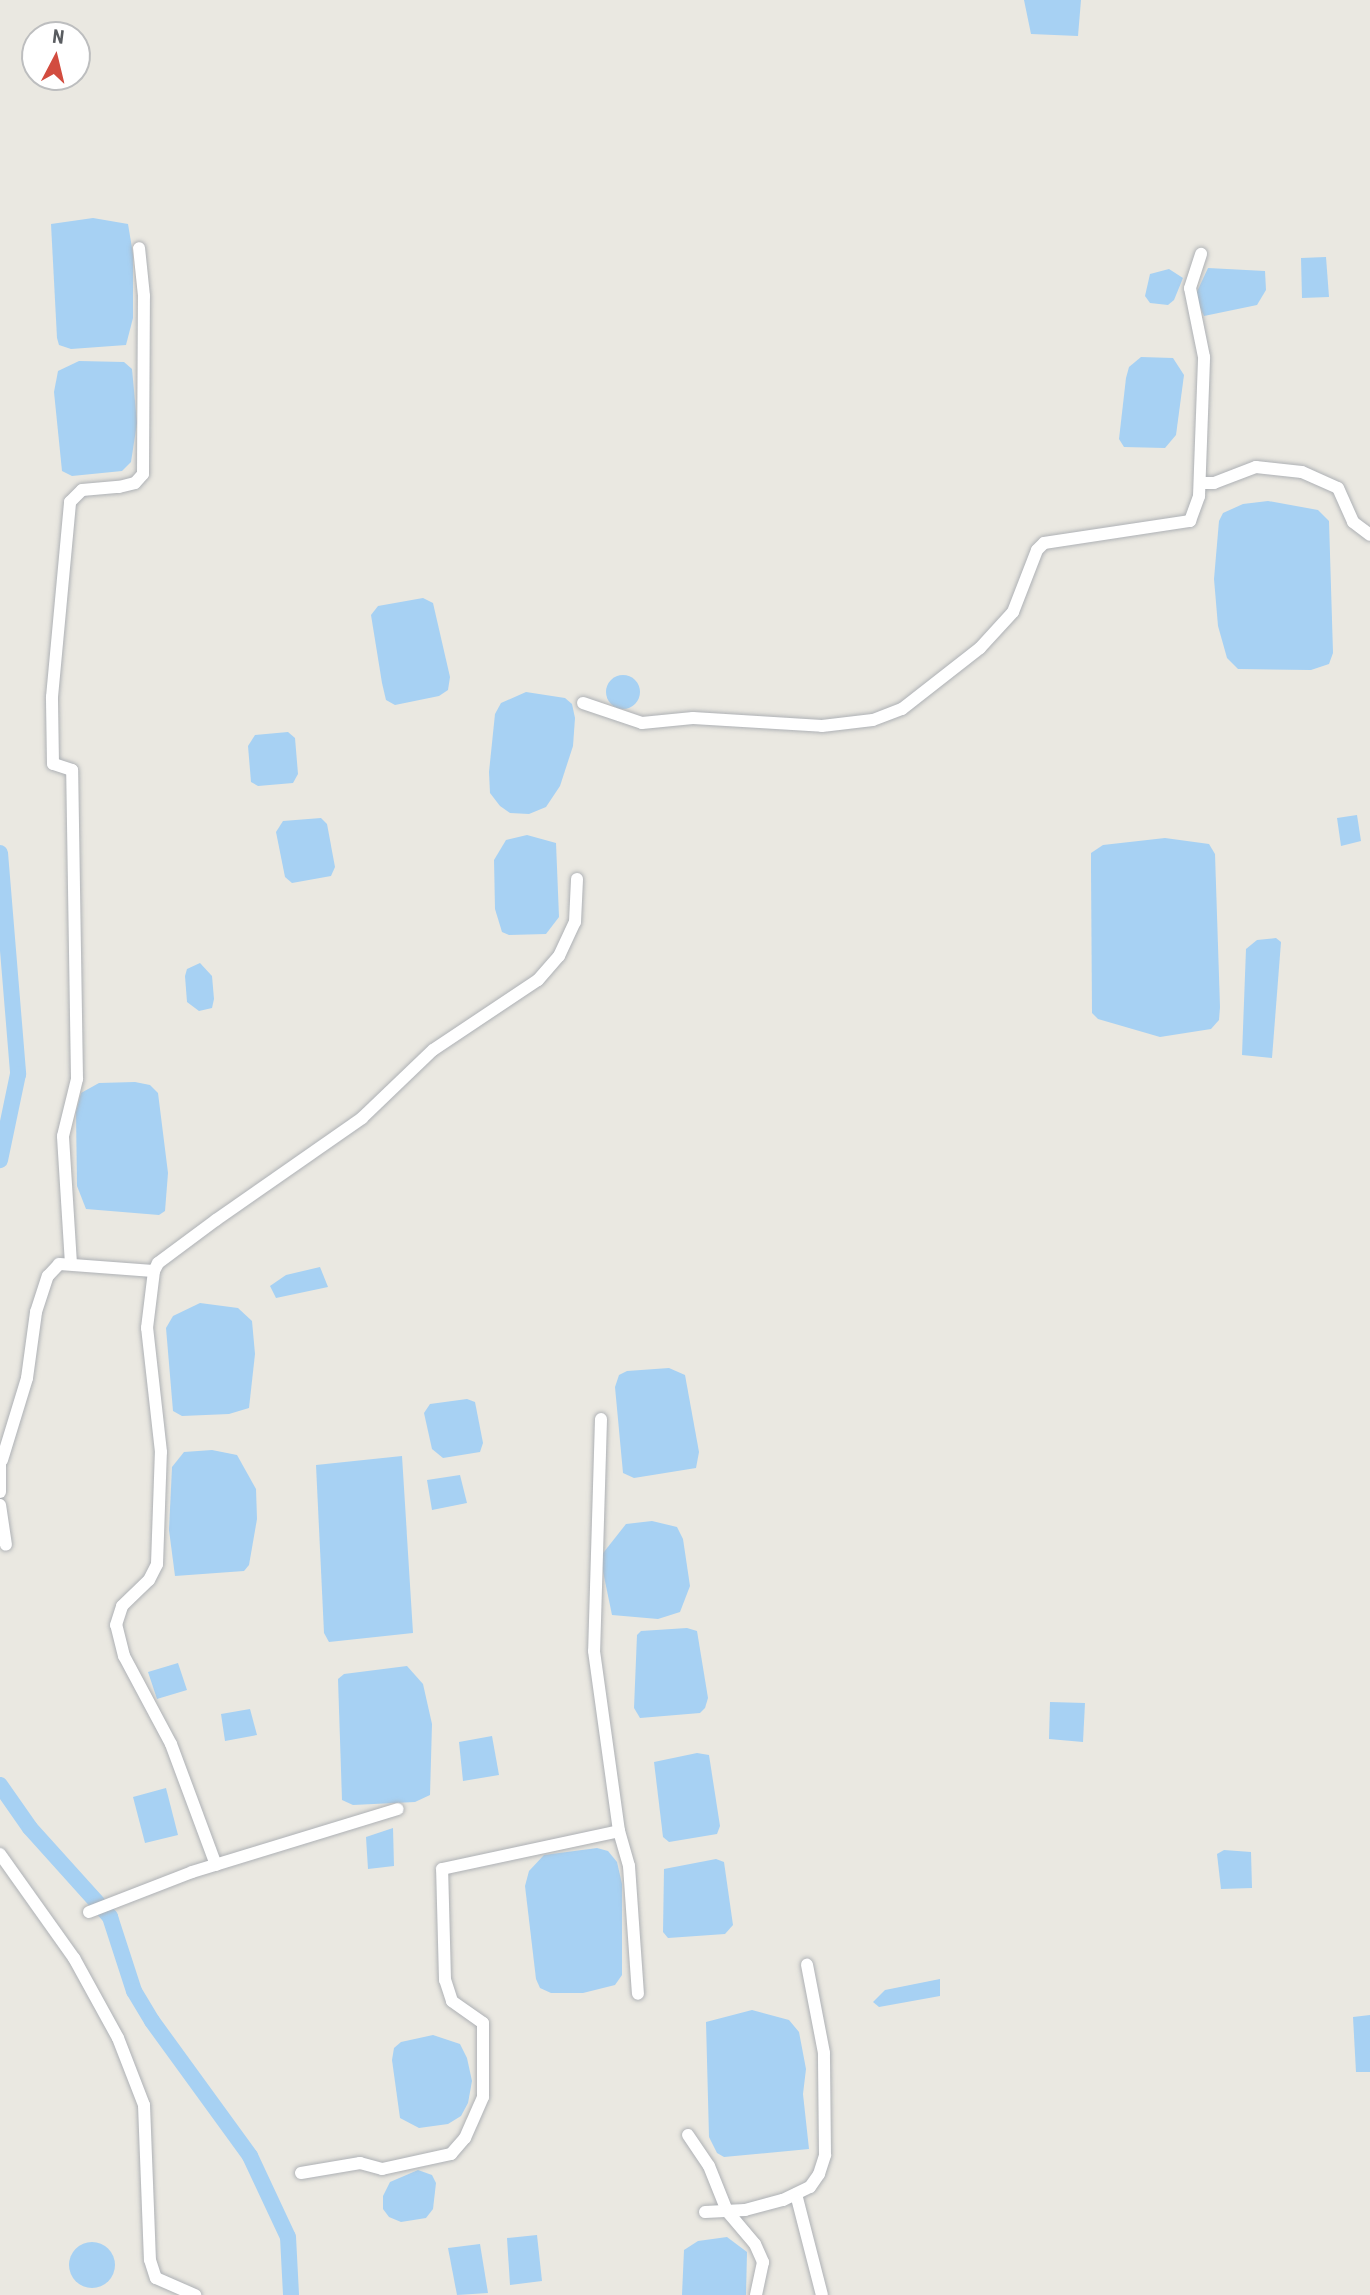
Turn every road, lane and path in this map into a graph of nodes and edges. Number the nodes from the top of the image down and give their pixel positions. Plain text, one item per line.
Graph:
1 (139, 248) dead end
2 (1201, 254) dead end
3 (1200, 483) junction
4 (1370, 536) edge
5 (583, 703) dead end
6 (577, 879) dead end
7 (71, 1264) junction
8 (154, 1271) junction
9 (601, 1419) dead end
10 (1, 1460) edge
11 (0, 1492) edge
12 (0, 1505) edge
13 (6, 1545) dead end
14 (398, 1809) dead end
15 (619, 1831) junction
16 (0, 1854) edge
17 (216, 1865) junction
18 (89, 1912) dead end
19 (807, 1965) dead end
20 (638, 1994) dead end
21 (688, 2135) dead end
22 (301, 2173) dead end
23 (796, 2194) junction
24 (727, 2210) junction
25 (705, 2212) dead end
26 (195, 2295) edge
27 (756, 2295) edge
28 (822, 2295) edge

1 - 7 street
2 - 3 street
3 - 4 street
3 - 5 street
6 - 8 street
7 - 8 street
7 - 10 street
8 - 17 street
9 - 15 street
10 - 11 street
12 - 13 street
14 - 17 street
15 - 20 street
15 - 22 street
16 - 26 street
17 - 18 street
19 - 23 street
21 - 24 street
23 - 24 street
23 - 28 street
24 - 25 street
24 - 27 street

